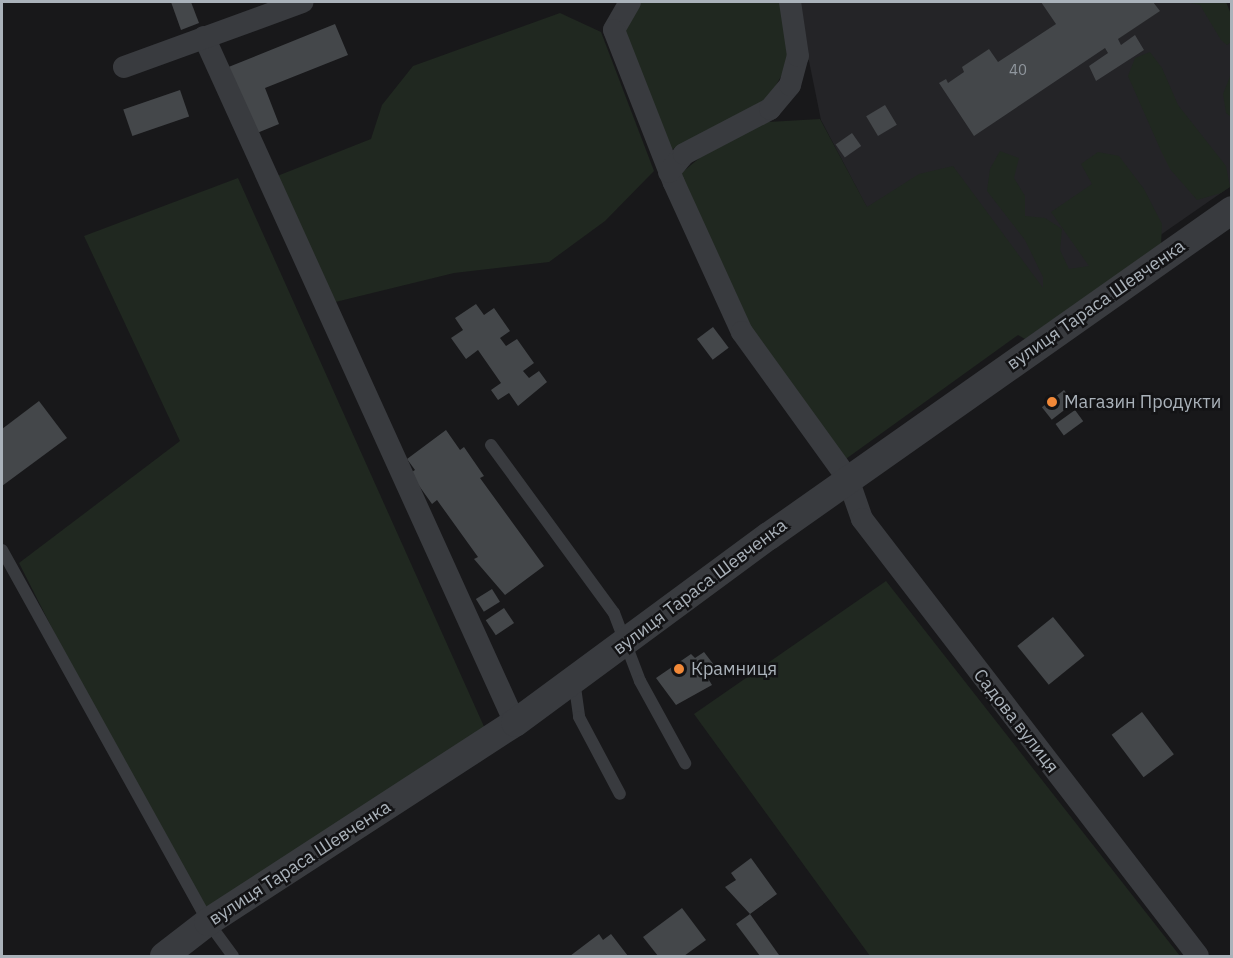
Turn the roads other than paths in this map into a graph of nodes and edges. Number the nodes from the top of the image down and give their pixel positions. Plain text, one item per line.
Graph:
1 (303, 2) edge
2 (630, 2) edge
3 (790, 2) edge
4 (204, 37) junction
5 (124, 67) dead end
6 (669, 172) junction
7 (1232, 210) edge
8 (491, 445) dead end
9 (848, 479) junction
10 (2, 550) edge
11 (627, 642) junction
12 (574, 680) junction
13 (515, 723) junction
14 (685, 763) dead end
15 (620, 794) dead end
16 (208, 922) junction
17 (164, 957) edge
18 (233, 957) edge
19 (1198, 957) edge

1 - 4 street
2 - 6 street, Садова вулиця
3 - 6 street
4 - 5 street
4 - 13 street
6 - 9 street, Садова вулиця
7 - 9 street, вулиця Тараса Шевченка
8 - 11 lane
9 - 11 street, вулиця Тараса Шевченка
9 - 19 street, Садова вулиця
10 - 16 lane
11 - 12 street, вулиця Тараса Шевченка
11 - 14 lane
12 - 13 street, вулиця Тараса Шевченка
12 - 15 lane
13 - 16 street, вулиця Тараса Шевченка
16 - 17 street, вулиця Тараса Шевченка
16 - 18 lane

